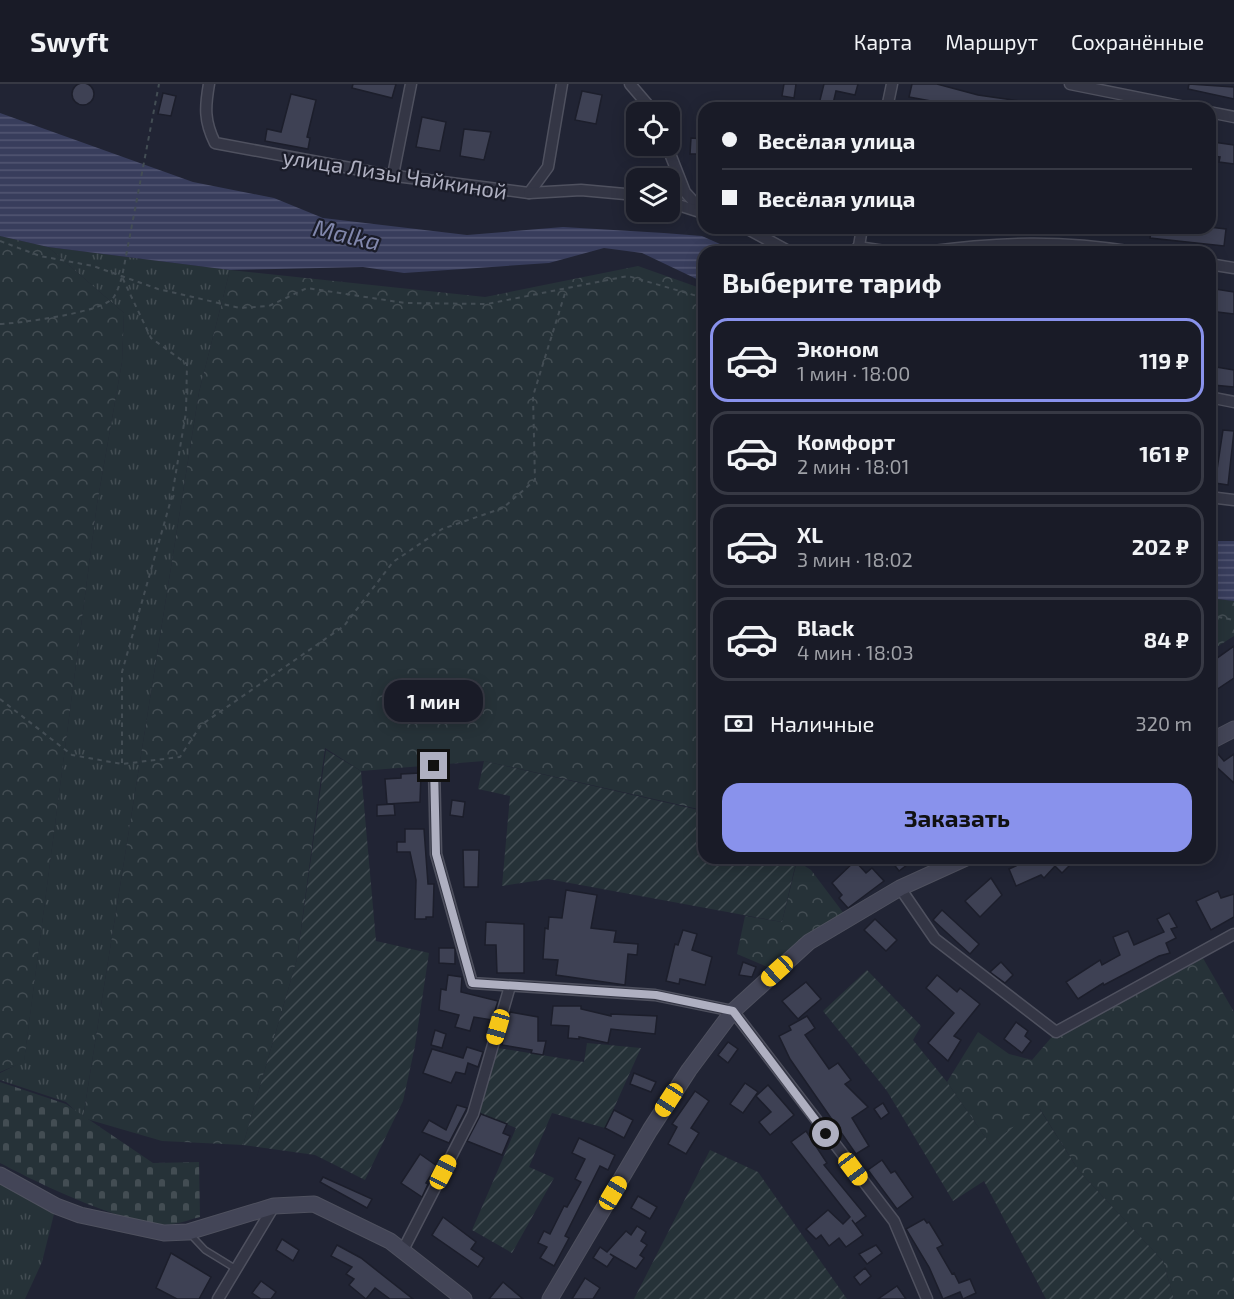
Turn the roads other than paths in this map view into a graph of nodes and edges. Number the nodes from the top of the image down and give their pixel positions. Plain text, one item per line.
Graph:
1 (209, 84) edge
2 (411, 84) edge
3 (562, 84) edge
4 (630, 84) edge
5 (892, 84) edge
6 (1070, 84) edge
7 (645, 102) edge
8 (888, 102) edge
9 (1160, 102) edge
10 (1216, 113) edge
11 (1234, 117) edge
12 (671, 156) edge
13 (393, 176) junction
14 (530, 193) junction
15 (626, 194) edge
16 (680, 206) edge
17 (698, 207) edge
18 (698, 211) edge
19 (757, 234) edge
20 (779, 246) edge
21 (987, 246) edge
22 (1095, 246) edge
23 (1216, 265) edge
24 (1234, 268) edge
25 (1216, 398) edge
26 (1234, 402) edge
27 (1216, 498) edge
28 (1234, 500) edge
29 (1234, 729) edge
30 (1216, 738) edge
31 (434, 766) dead end
32 (953, 864) edge
33 (900, 888) junction
34 (1234, 934) edge
35 (510, 986) junction
36 (733, 1011) junction
37 (0, 1175) edge
38 (274, 1206) junction
39 (188, 1232) junction
40 (403, 1250) junction
41 (236, 1269) junction
42 (218, 1299) edge
43 (464, 1299) edge
44 (550, 1299) edge
45 (927, 1299) edge

1 - 13 street, улица Лизы Чайкиной
2 - 13 street
3 - 14 street, улица Лизы Чайкиной
4 - 7 street
5 - 8 street
6 - 9 street
10 - 11 street
12 - 17 street
13 - 14 street, улица Лизы Чайкиной
14 - 15 street
16 - 18 street
19 - 20 street
21 - 22 street
23 - 24 street
25 - 26 street
27 - 28 street
29 - 30 street
31 - 35 street
32 - 33 street
33 - 34 street
33 - 36 street
35 - 36 street
35 - 40 street
36 - 44 street
36 - 45 street
37 - 39 street
38 - 39 street
38 - 40 street
38 - 41 street
39 - 41 lane
40 - 43 street
41 - 42 street

